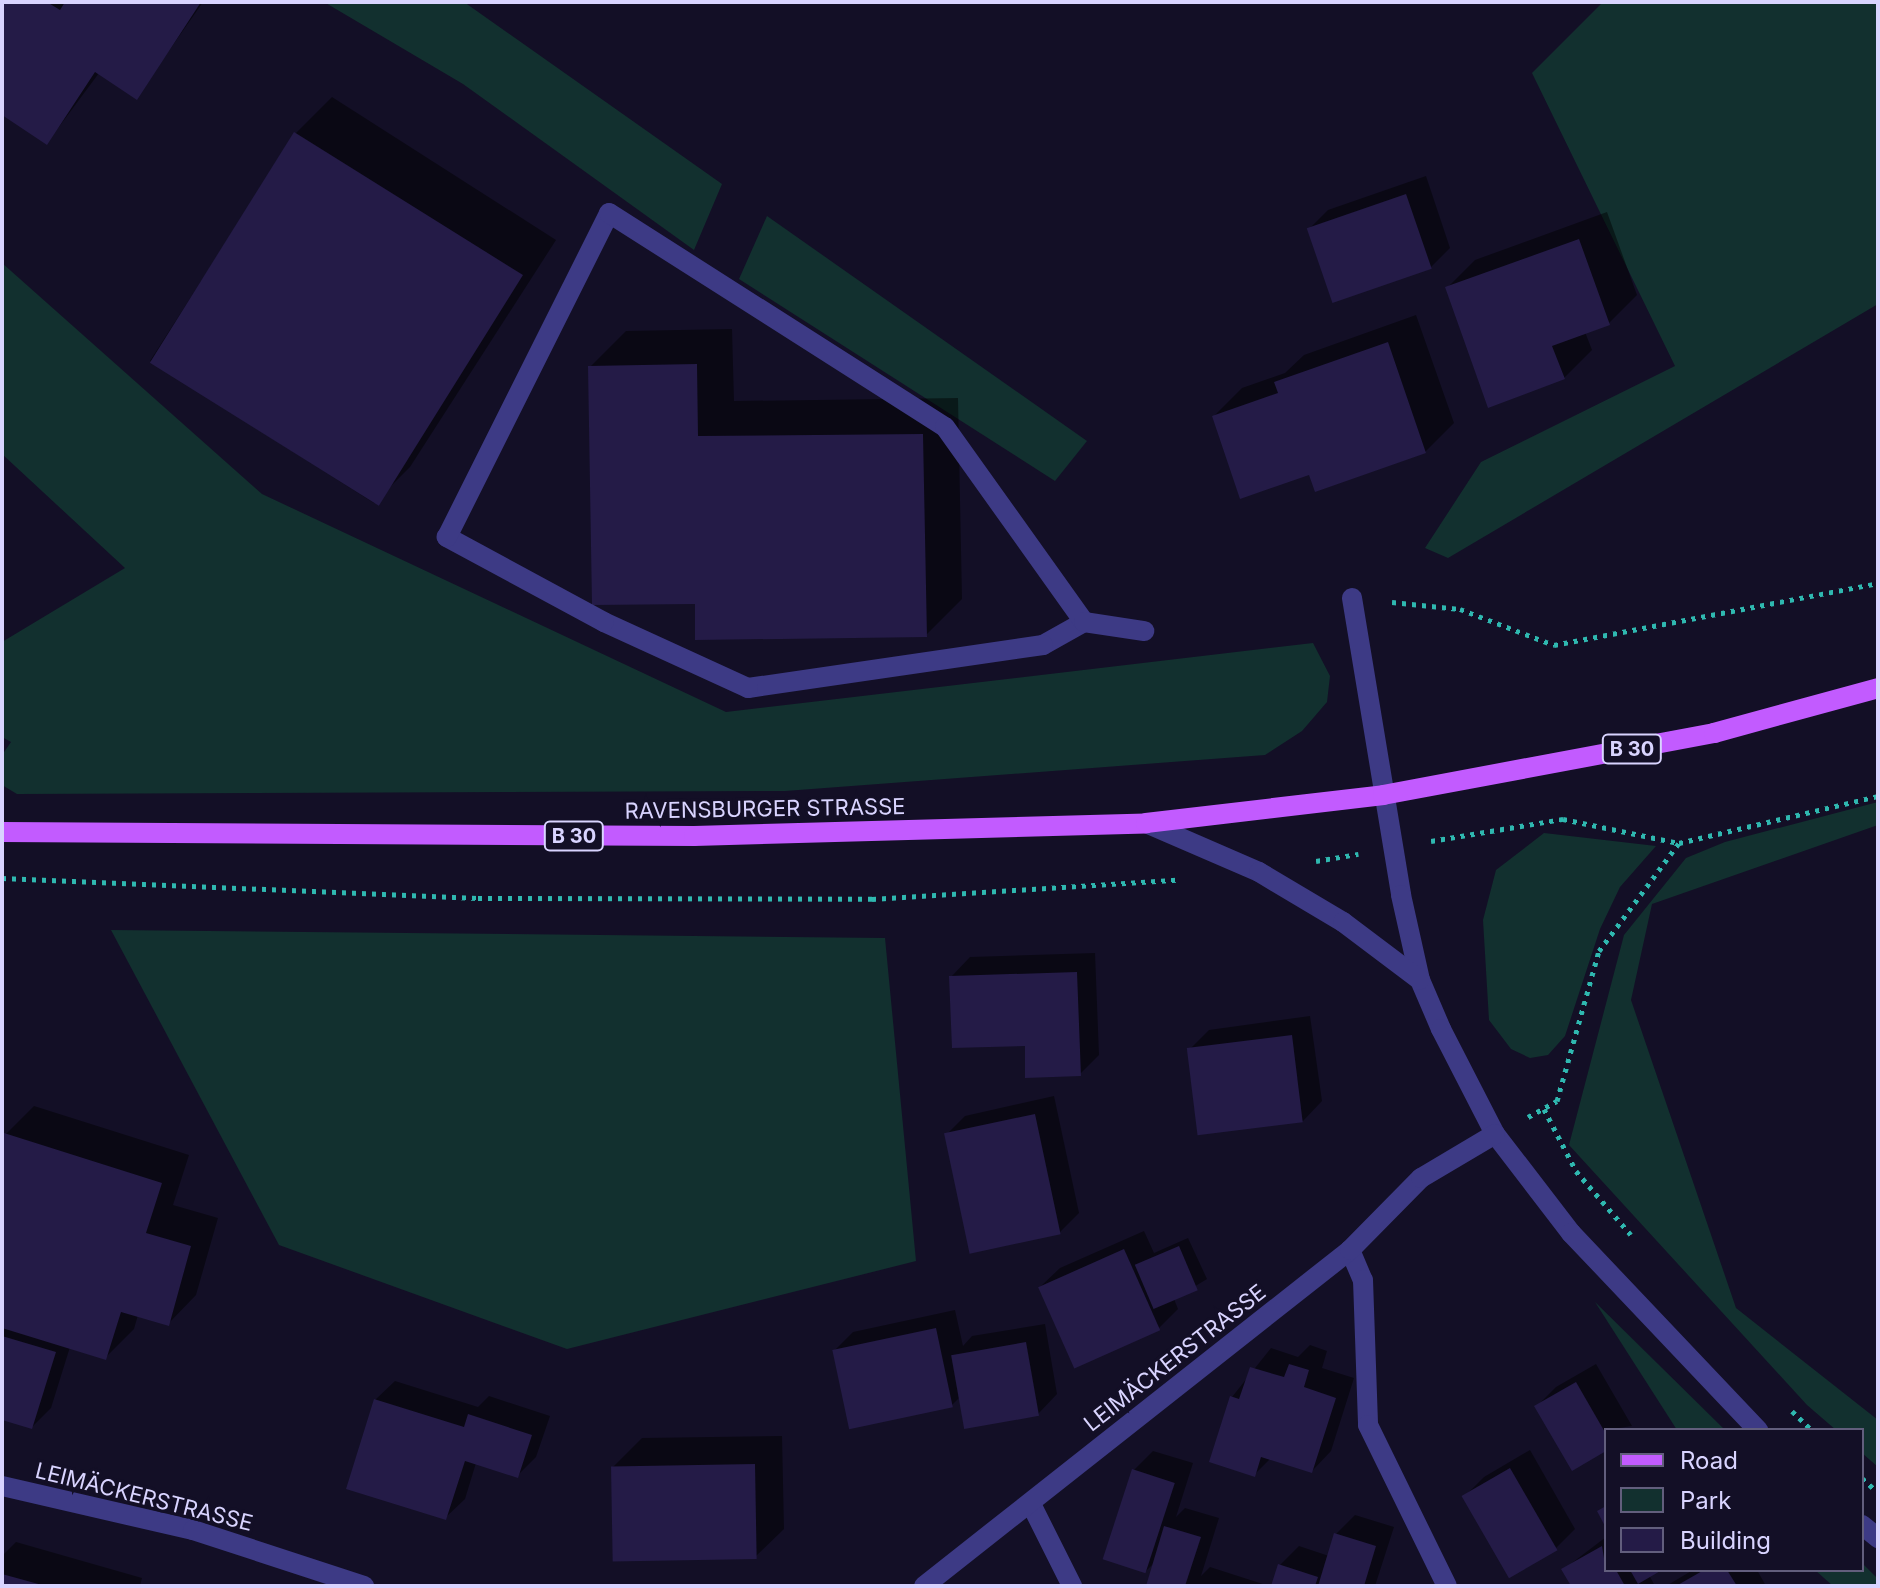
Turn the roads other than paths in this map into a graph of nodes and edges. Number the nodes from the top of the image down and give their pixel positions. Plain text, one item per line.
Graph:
1 (1352, 598) road end
2 (1084, 622) junction
3 (1144, 631) dead end
4 (1878, 688) edge
5 (1383, 795) junction
6 (1146, 823) junction
7 (2, 832) edge
8 (1420, 980) junction
9 (1495, 1134) junction
10 (1350, 1250) junction
11 (1756, 1428) edge
12 (2, 1486) edge
13 (1031, 1504) junction
14 (364, 1586) edge
15 (924, 1586) edge
16 (1072, 1586) edge
17 (1447, 1586) edge

1 - 5 street
2 - 2 street
2 - 3 street
4 - 5 main road, B 30
5 - 6 main road, RAVENSBURGER STRASSE / B 30
5 - 8 street
6 - 7 main road, RAVENSBURGER STRASSE / B 30
6 - 8 street
8 - 9 street
9 - 10 street, LEIMÄCKERSTRASSE
9 - 11 street
10 - 13 street, LEIMÄCKERSTRASSE
10 - 17 street
12 - 14 street, LEIMÄCKERSTRASSE
13 - 15 street, LEIMÄCKERSTRASSE
13 - 16 street

